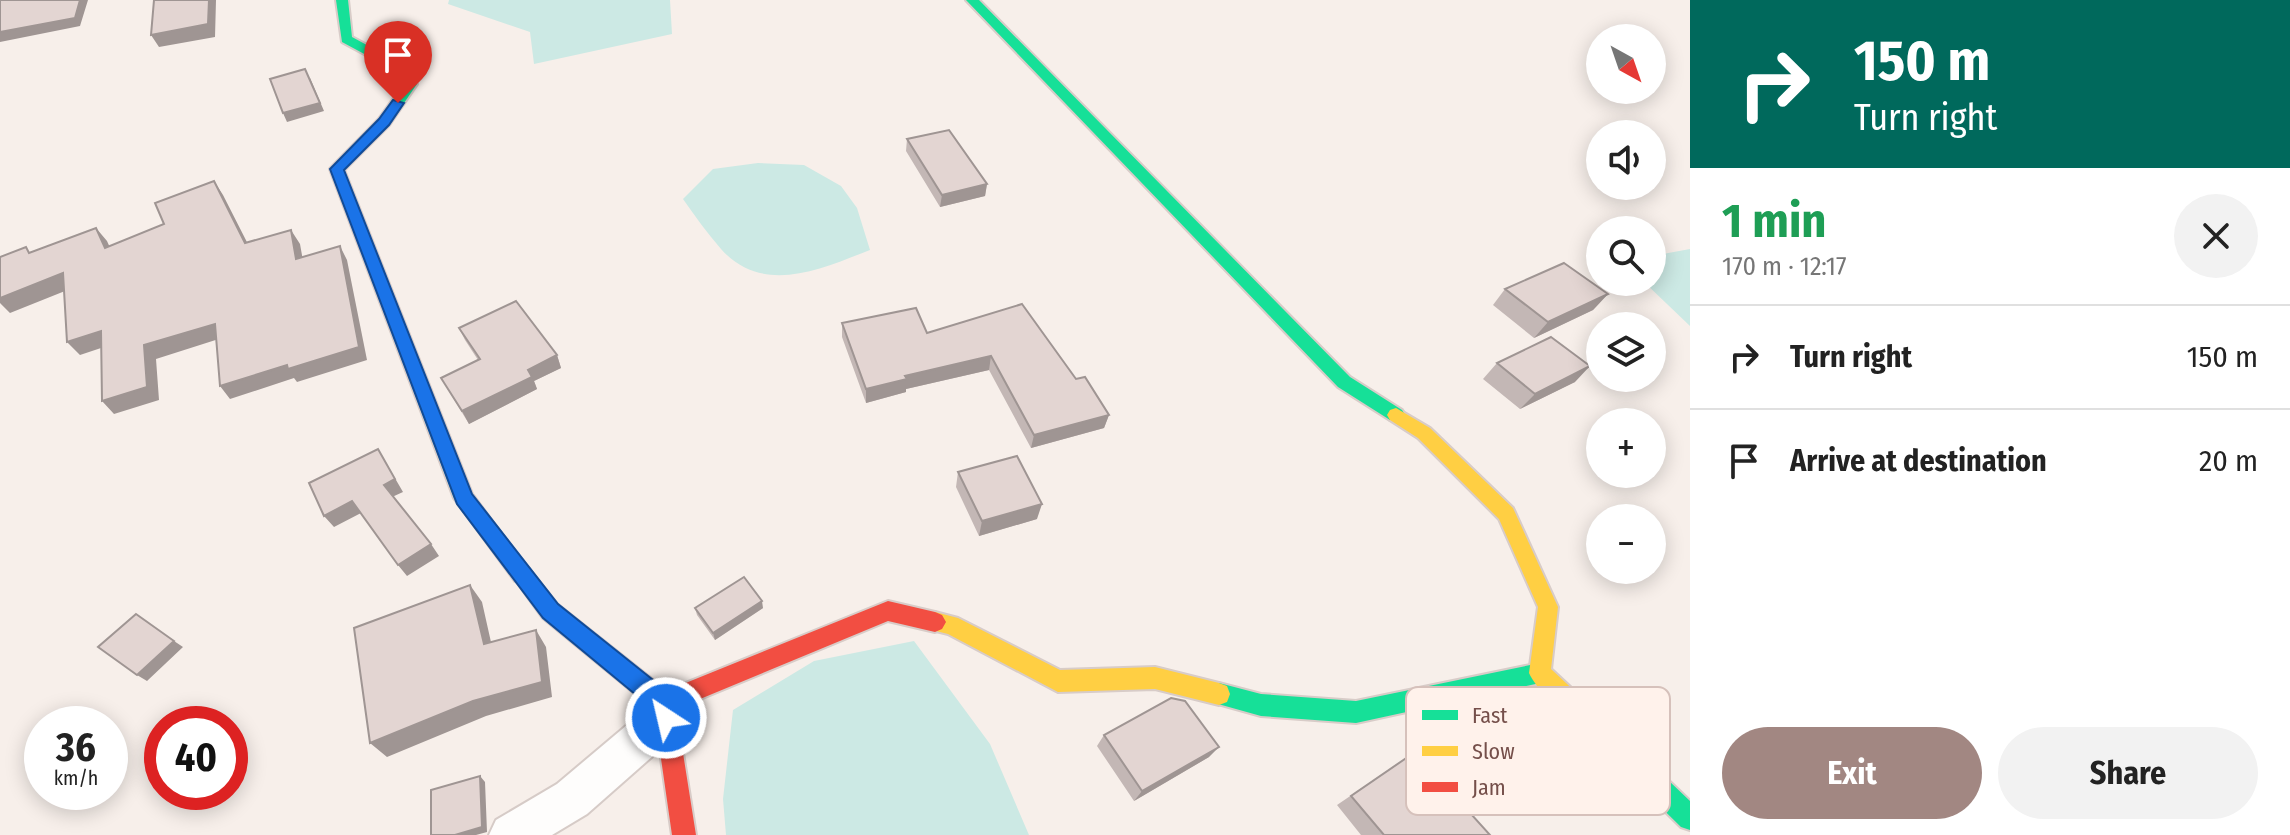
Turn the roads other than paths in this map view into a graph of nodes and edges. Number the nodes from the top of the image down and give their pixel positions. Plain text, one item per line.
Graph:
1 (342, 0) edge
2 (972, 0) edge
3 (1540, 673) junction
4 (1474, 687) edge
5 (1554, 687) edge
6 (1406, 701) edge
7 (665, 710) junction
8 (1670, 799) edge
9 (1690, 818) edge
10 (511, 835) edge
11 (684, 835) edge

1 - 7 street
2 - 3 street
3 - 4 street
3 - 5 street
6 - 7 street
7 - 10 street
7 - 11 street
8 - 9 street

